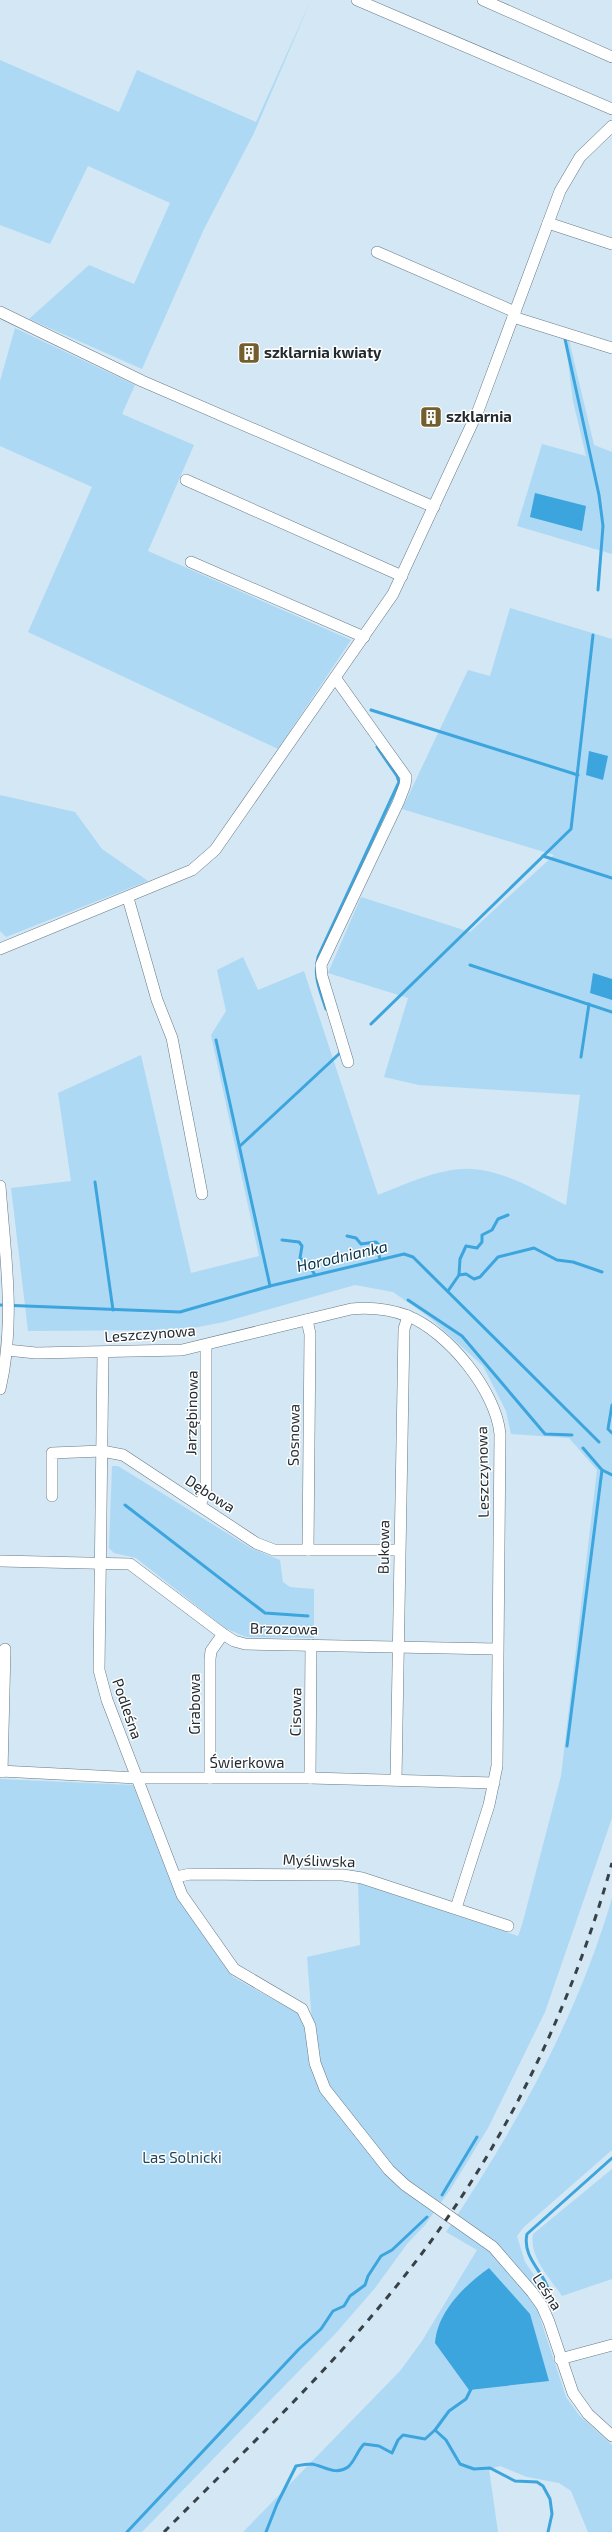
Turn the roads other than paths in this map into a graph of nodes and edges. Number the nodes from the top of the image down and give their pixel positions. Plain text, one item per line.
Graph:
1 (357, 0) edge
2 (483, 0) edge
3 (612, 57) edge
4 (612, 109) edge
5 (612, 126) edge
6 (548, 223) junction
7 (612, 244) edge
8 (377, 252) dead end
9 (0, 312) edge
10 (514, 314) junction
11 (612, 348) edge
12 (186, 480) dead end
13 (434, 507) junction
14 (191, 562) dead end
15 (402, 576) junction
16 (364, 637) junction
17 (336, 679) junction
18 (128, 898) junction
19 (0, 949) edge
20 (348, 1062) dead end
21 (0, 1186) edge
22 (202, 1194) dead end
23 (408, 1316) junction
24 (307, 1320) junction
25 (206, 1345) junction
26 (8, 1350) junction
27 (103, 1353) junction
28 (0, 1389) edge
29 (102, 1451) junction
30 (52, 1496) dead end
31 (200, 1505) junction
32 (308, 1550) junction
33 (399, 1550) junction
34 (0, 1561) edge
35 (100, 1562) junction
36 (222, 1634) junction
37 (311, 1645) junction
38 (398, 1646) junction
39 (5, 1649) dead end
40 (497, 1649) junction
41 (1, 1771) edge
42 (137, 1778) junction
43 (210, 1778) junction
44 (310, 1778) junction
45 (396, 1780) junction
46 (494, 1783) junction
47 (176, 1877) junction
48 (456, 1908) junction
49 (508, 1926) dead end
50 (302, 2009) joint
51 (612, 2345) edge
52 (560, 2359) junction
53 (612, 2436) edge

1 - 4 street
2 - 3 street
5 - 6 street
6 - 7 street
6 - 10 street
8 - 10 street
9 - 13 street
10 - 11 street
10 - 13 street
12 - 15 street
13 - 15 street
14 - 16 street
15 - 16 street
16 - 17 street
17 - 18 street
17 - 20 street
18 - 19 street
18 - 22 street
21 - 26 street
23 - 24 street, Leszczynowa
23 - 33 street, Bukowa
23 - 40 street, Leszczynowa
24 - 25 street, Leszczynowa
24 - 32 street, Sosnowa
25 - 27 street, Leszczynowa
25 - 31 street, Jarzębinowa
26 - 27 street, Leszczynowa
26 - 28 street
27 - 29 street, Podleśna
29 - 30 street, Dębowa
29 - 31 street, Dębowa
29 - 35 street, Podleśna
31 - 32 street, Dębowa
32 - 33 street, Dębowa
33 - 38 street, Bukowa
34 - 35 street, Brzozowa
35 - 36 street, Brzozowa
35 - 42 street, Podleśna
36 - 37 street, Brzozowa
36 - 43 street, Grabowa
37 - 38 street, Brzozowa
37 - 44 street, Cisowa
38 - 40 street, Brzozowa
38 - 45 street, Bukowa
39 - 41 street
40 - 46 street, Leszczynowa
41 - 42 street, Świerkowa
42 - 43 street, Świerkowa
42 - 47 street, Podleśna
43 - 44 street, Świerkowa
44 - 45 street, Świerkowa
45 - 46 street, Świerkowa
46 - 48 street
47 - 48 street, Myśliwska
47 - 50 street, Podleśna
48 - 49 street, Myśliwska
50 - 52 street, Leśna
51 - 52 street
52 - 53 street, Leśna

